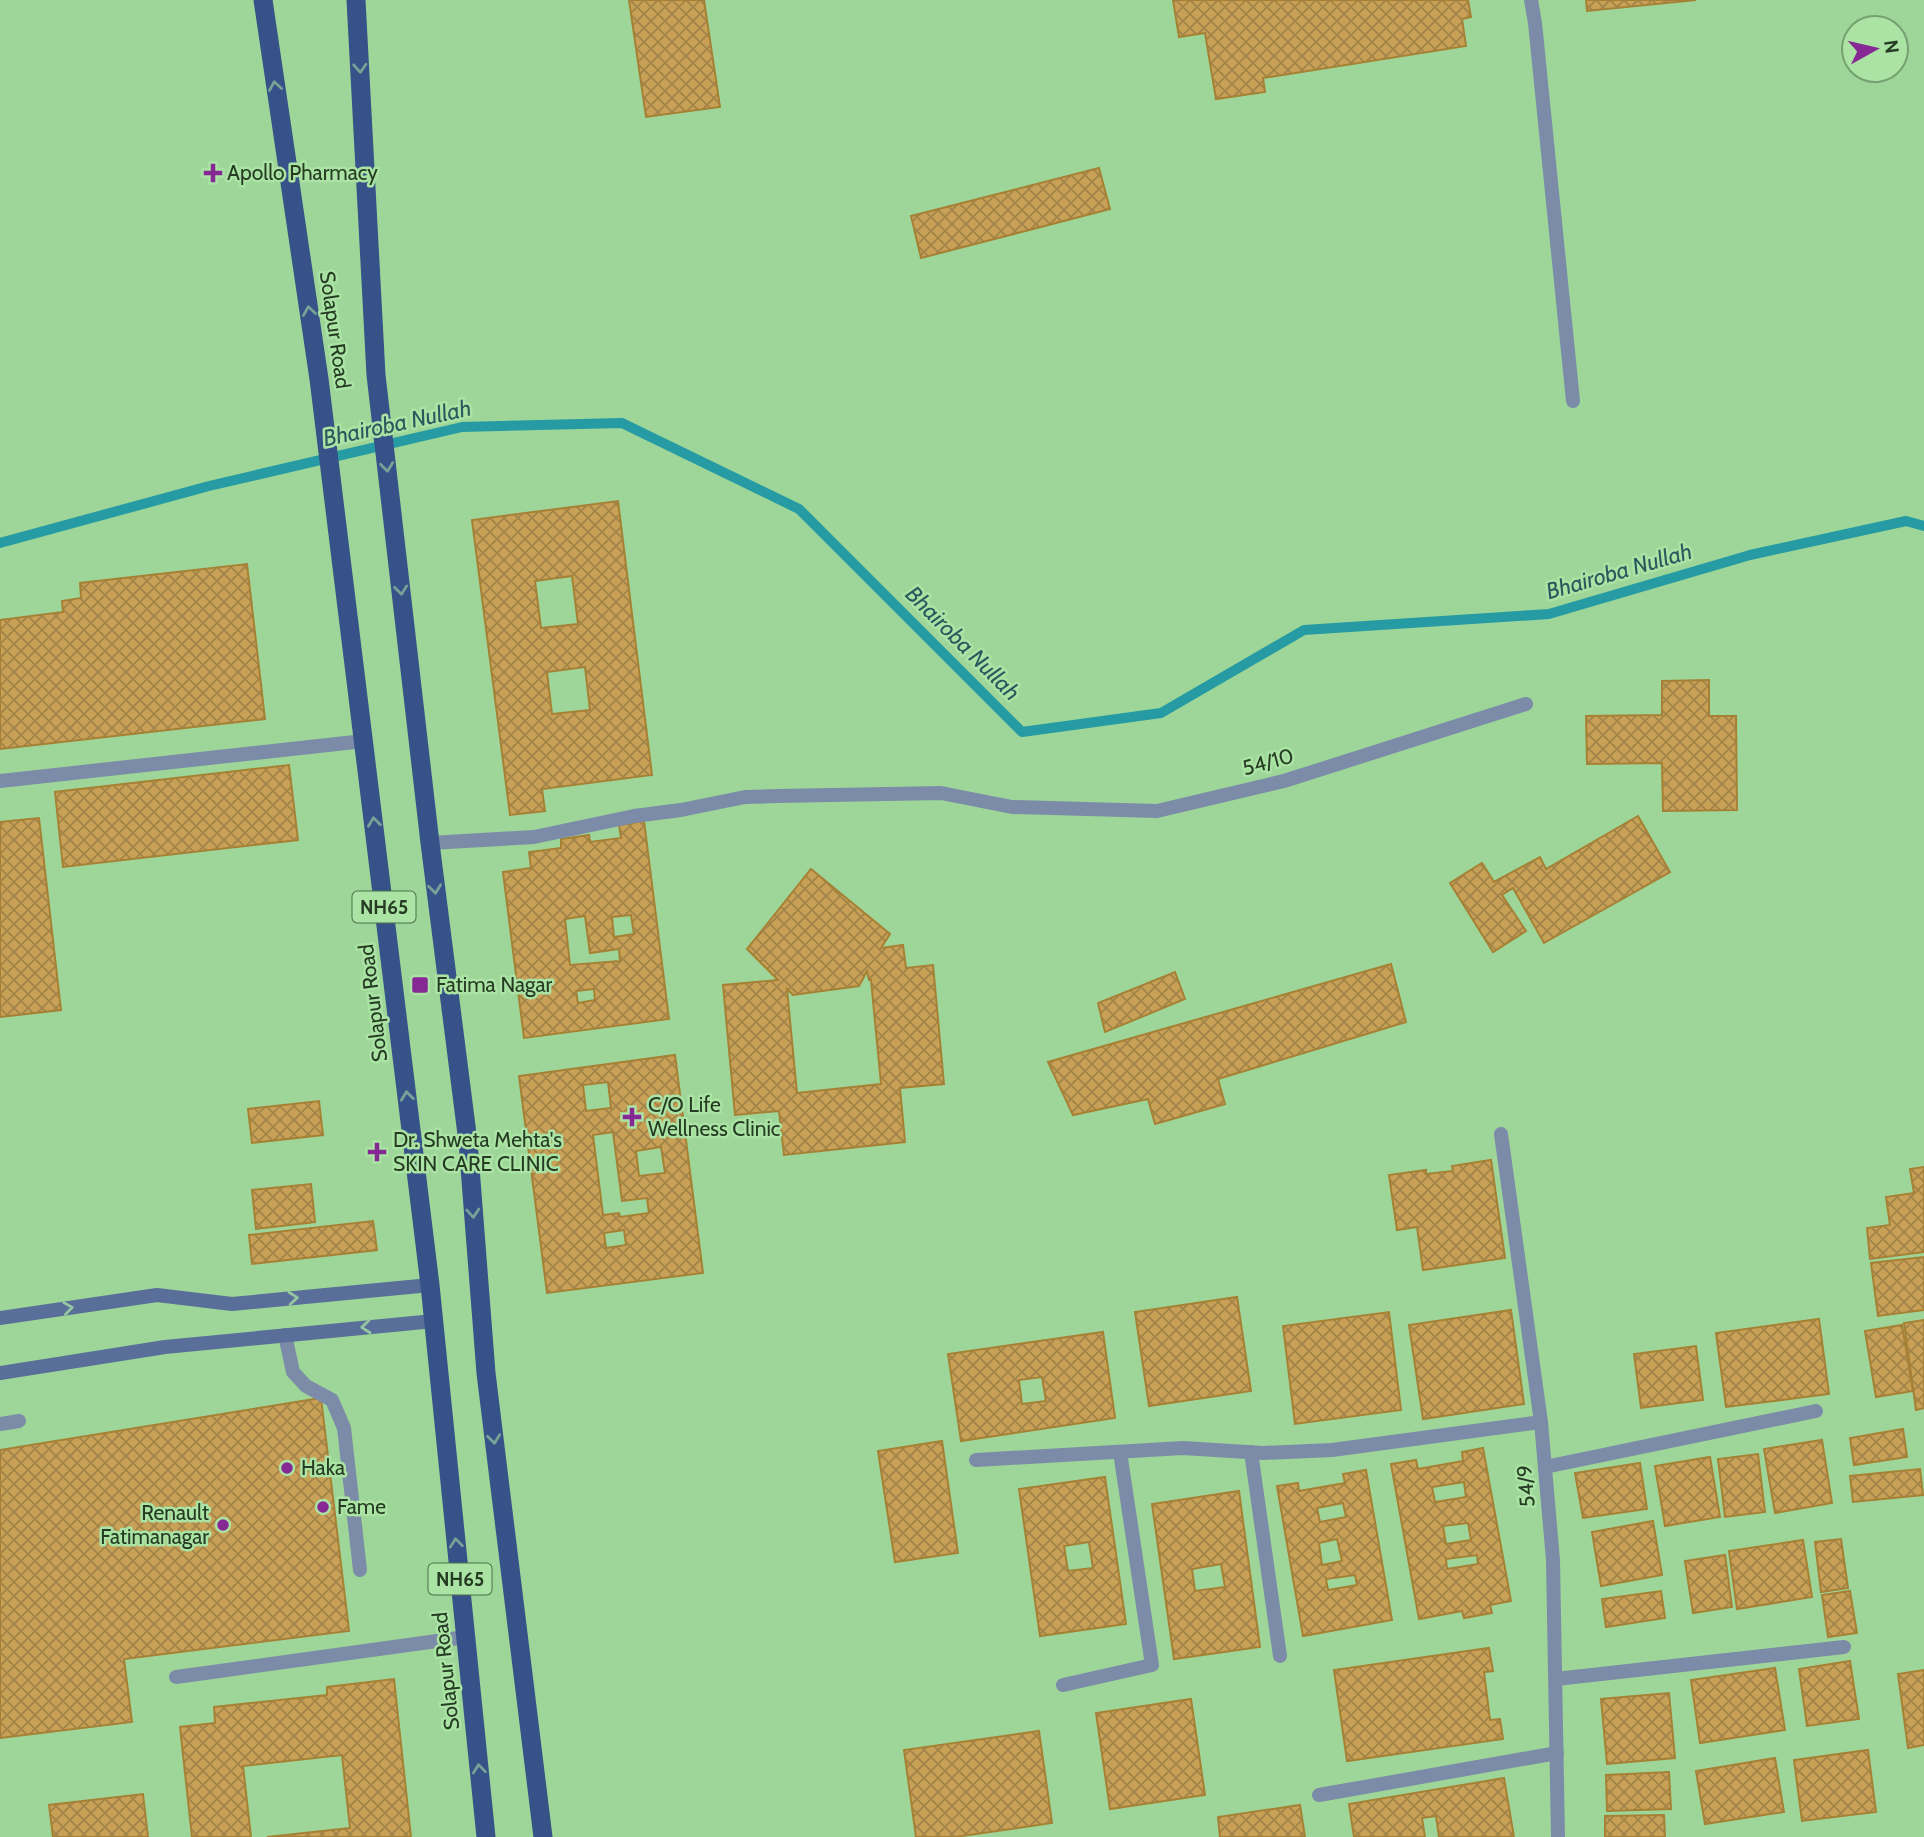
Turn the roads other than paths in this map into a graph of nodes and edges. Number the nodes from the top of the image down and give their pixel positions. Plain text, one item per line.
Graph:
1 (263, 0) edge
2 (356, 0) edge
3 (1531, 0) edge
4 (1573, 401) dead end
5 (1526, 704) dead end
6 (364, 741) junction
7 (0, 781) edge
8 (429, 843) junction
9 (1501, 1135) dead end
10 (430, 1286) junction
11 (0, 1318) edge
12 (434, 1321) junction
13 (285, 1335) junction
14 (0, 1373) edge
15 (1816, 1411) dead end
16 (19, 1421) dead end
17 (1541, 1422) junction
18 (0, 1424) edge
19 (1120, 1452) junction
20 (1251, 1452) junction
21 (976, 1460) dead end
22 (1545, 1467) junction
23 (360, 1570) dead end
24 (466, 1637) junction
25 (1844, 1647) dead end
26 (1280, 1656) dead end
27 (176, 1677) dead end
28 (1556, 1679) junction
29 (1063, 1685) dead end
30 (1557, 1753) junction
31 (1320, 1795) dead end
32 (486, 1837) edge
33 (543, 1837) edge
34 (1558, 1837) edge

6 -> 1 highway, Solapur Road / NH65
2 -> 8 highway, Solapur Road / NH65
3 - 4 street
5 - 8 street, 54/10
6 - 7 street
10 -> 6 highway, Solapur Road / NH65
8 -> 33 highway, Solapur Road / NH65
9 - 17 street, 54/9
11 -> 10 main road
10 - 12 highway, Solapur Road / NH65
12 -> 13 main road
24 -> 12 highway, Solapur Road / NH65
13 - 14 main road
13 - 23 street
15 - 22 street
16 - 18 street
17 - 20 street
17 - 22 street, 54/9
19 - 20 street
19 - 21 street
19 - 29 street
20 - 26 street
22 - 28 street, 54/9
24 - 27 street
32 -> 24 highway, Solapur Road / NH65
25 - 28 street
28 - 30 street, 54/9
30 - 31 street
30 - 34 street, 54/9

